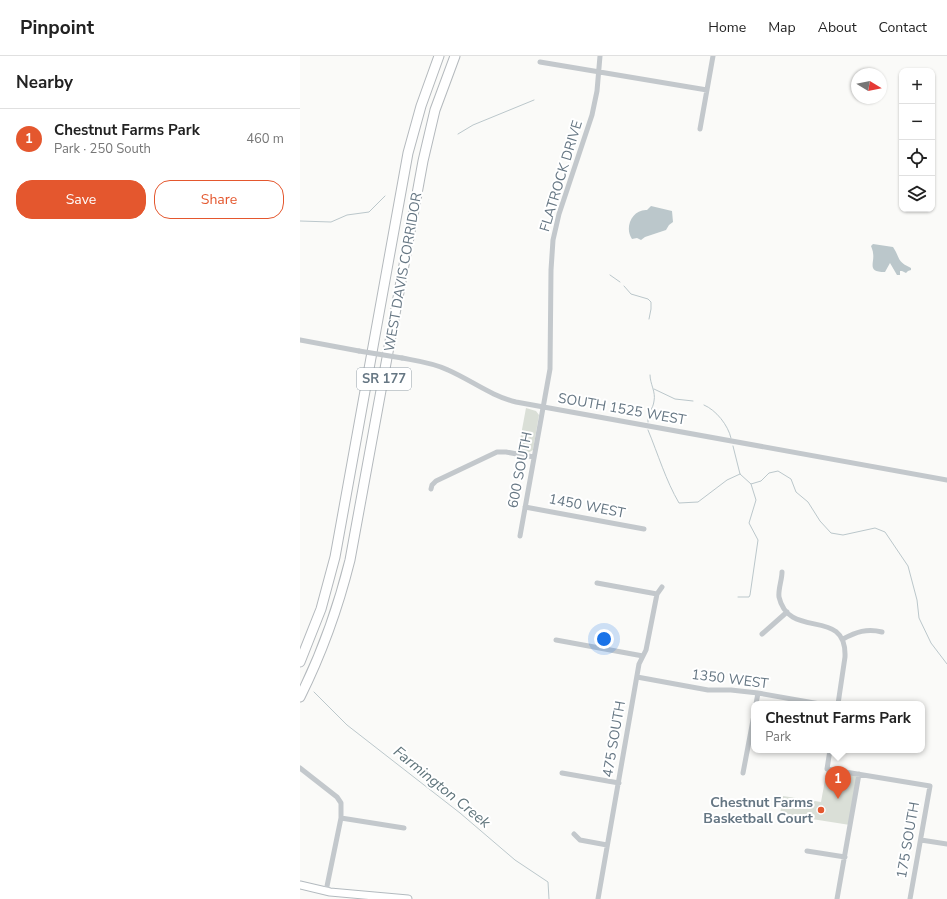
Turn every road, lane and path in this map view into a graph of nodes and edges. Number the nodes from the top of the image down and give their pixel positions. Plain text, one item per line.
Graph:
1 (439, 56) edge
2 (455, 56) edge
3 (600, 56) edge
4 (713, 56) edge
5 (540, 62) dead end
6 (599, 72) junction
7 (707, 90) junction
8 (700, 129) dead end
9 (300, 340) edge
10 (544, 407) junction
11 (534, 458) junction
12 (947, 480) edge
13 (430, 489) dead end
14 (525, 507) junction
15 (644, 529) dead end
16 (520, 536) dead end
17 (782, 572) dead end
18 (597, 583) dead end
19 (662, 587) dead end
20 (657, 594) junction
21 (787, 612) junction
22 (882, 632) dead end
23 (762, 634) dead end
24 (843, 639) junction
25 (556, 640) dead end
26 (644, 656) junction
27 (300, 662) edge
28 (637, 677) junction
29 (758, 693) junction
30 (300, 697) edge
31 (757, 701) edge
32 (803, 701) edge
33 (838, 701) edge
34 (751, 731) edge
35 (830, 753) edge
36 (300, 768) edge
37 (562, 772) dead end
38 (743, 773) dead end
39 (859, 774) junction
40 (619, 783) junction
41 (341, 818) junction
42 (404, 828) dead end
43 (574, 834) dead end
44 (920, 840) junction
45 (947, 844) edge
46 (608, 845) junction
47 (807, 851) dead end
48 (845, 857) junction
49 (300, 885) edge
50 (326, 891) junction
51 (360, 897) edge
52 (408, 899) edge
53 (598, 899) edge
54 (838, 899) edge
55 (910, 899) edge

1 - 27 highway, WEST DAVIS CORRIDOR / SR 177
2 - 30 highway, WEST DAVIS CORRIDOR / SR 177
3 - 6 street, FLATROCK DRIVE
4 - 7 street
5 - 6 street
6 - 7 street
6 - 10 street, FLATROCK DRIVE
7 - 8 street
9 - 10 street, SOUTH 1525 WEST, bridge
10 - 11 street, 600 SOUTH
10 - 12 street, SOUTH 1525 WEST
11 - 13 street
11 - 14 street, 600 SOUTH
14 - 15 street, 1450 WEST
14 - 16 street, 600 SOUTH
17 - 21 street
18 - 20 street
19 - 20 street, 475 SOUTH
20 - 26 street, 475 SOUTH
21 - 23 street
21 - 24 street
22 - 24 street
24 - 33 street
25 - 26 street
26 - 28 street, 475 SOUTH
28 - 29 street, 1350 WEST
28 - 40 street, 475 SOUTH
29 - 31 street
29 - 32 street, 1350 WEST
34 - 38 street
35 - 39 street
36 - 41 street
37 - 40 street
39 - 44 street, 175 SOUTH
39 - 48 street
40 - 46 street, 475 SOUTH
41 - 42 street
41 - 50 street
43 - 46 street
44 - 45 street
44 - 55 street, 175 SOUTH
46 - 53 street, 475 SOUTH
47 - 48 street
48 - 54 street
49 - 50 street
50 - 51 street
51 - 52 street

